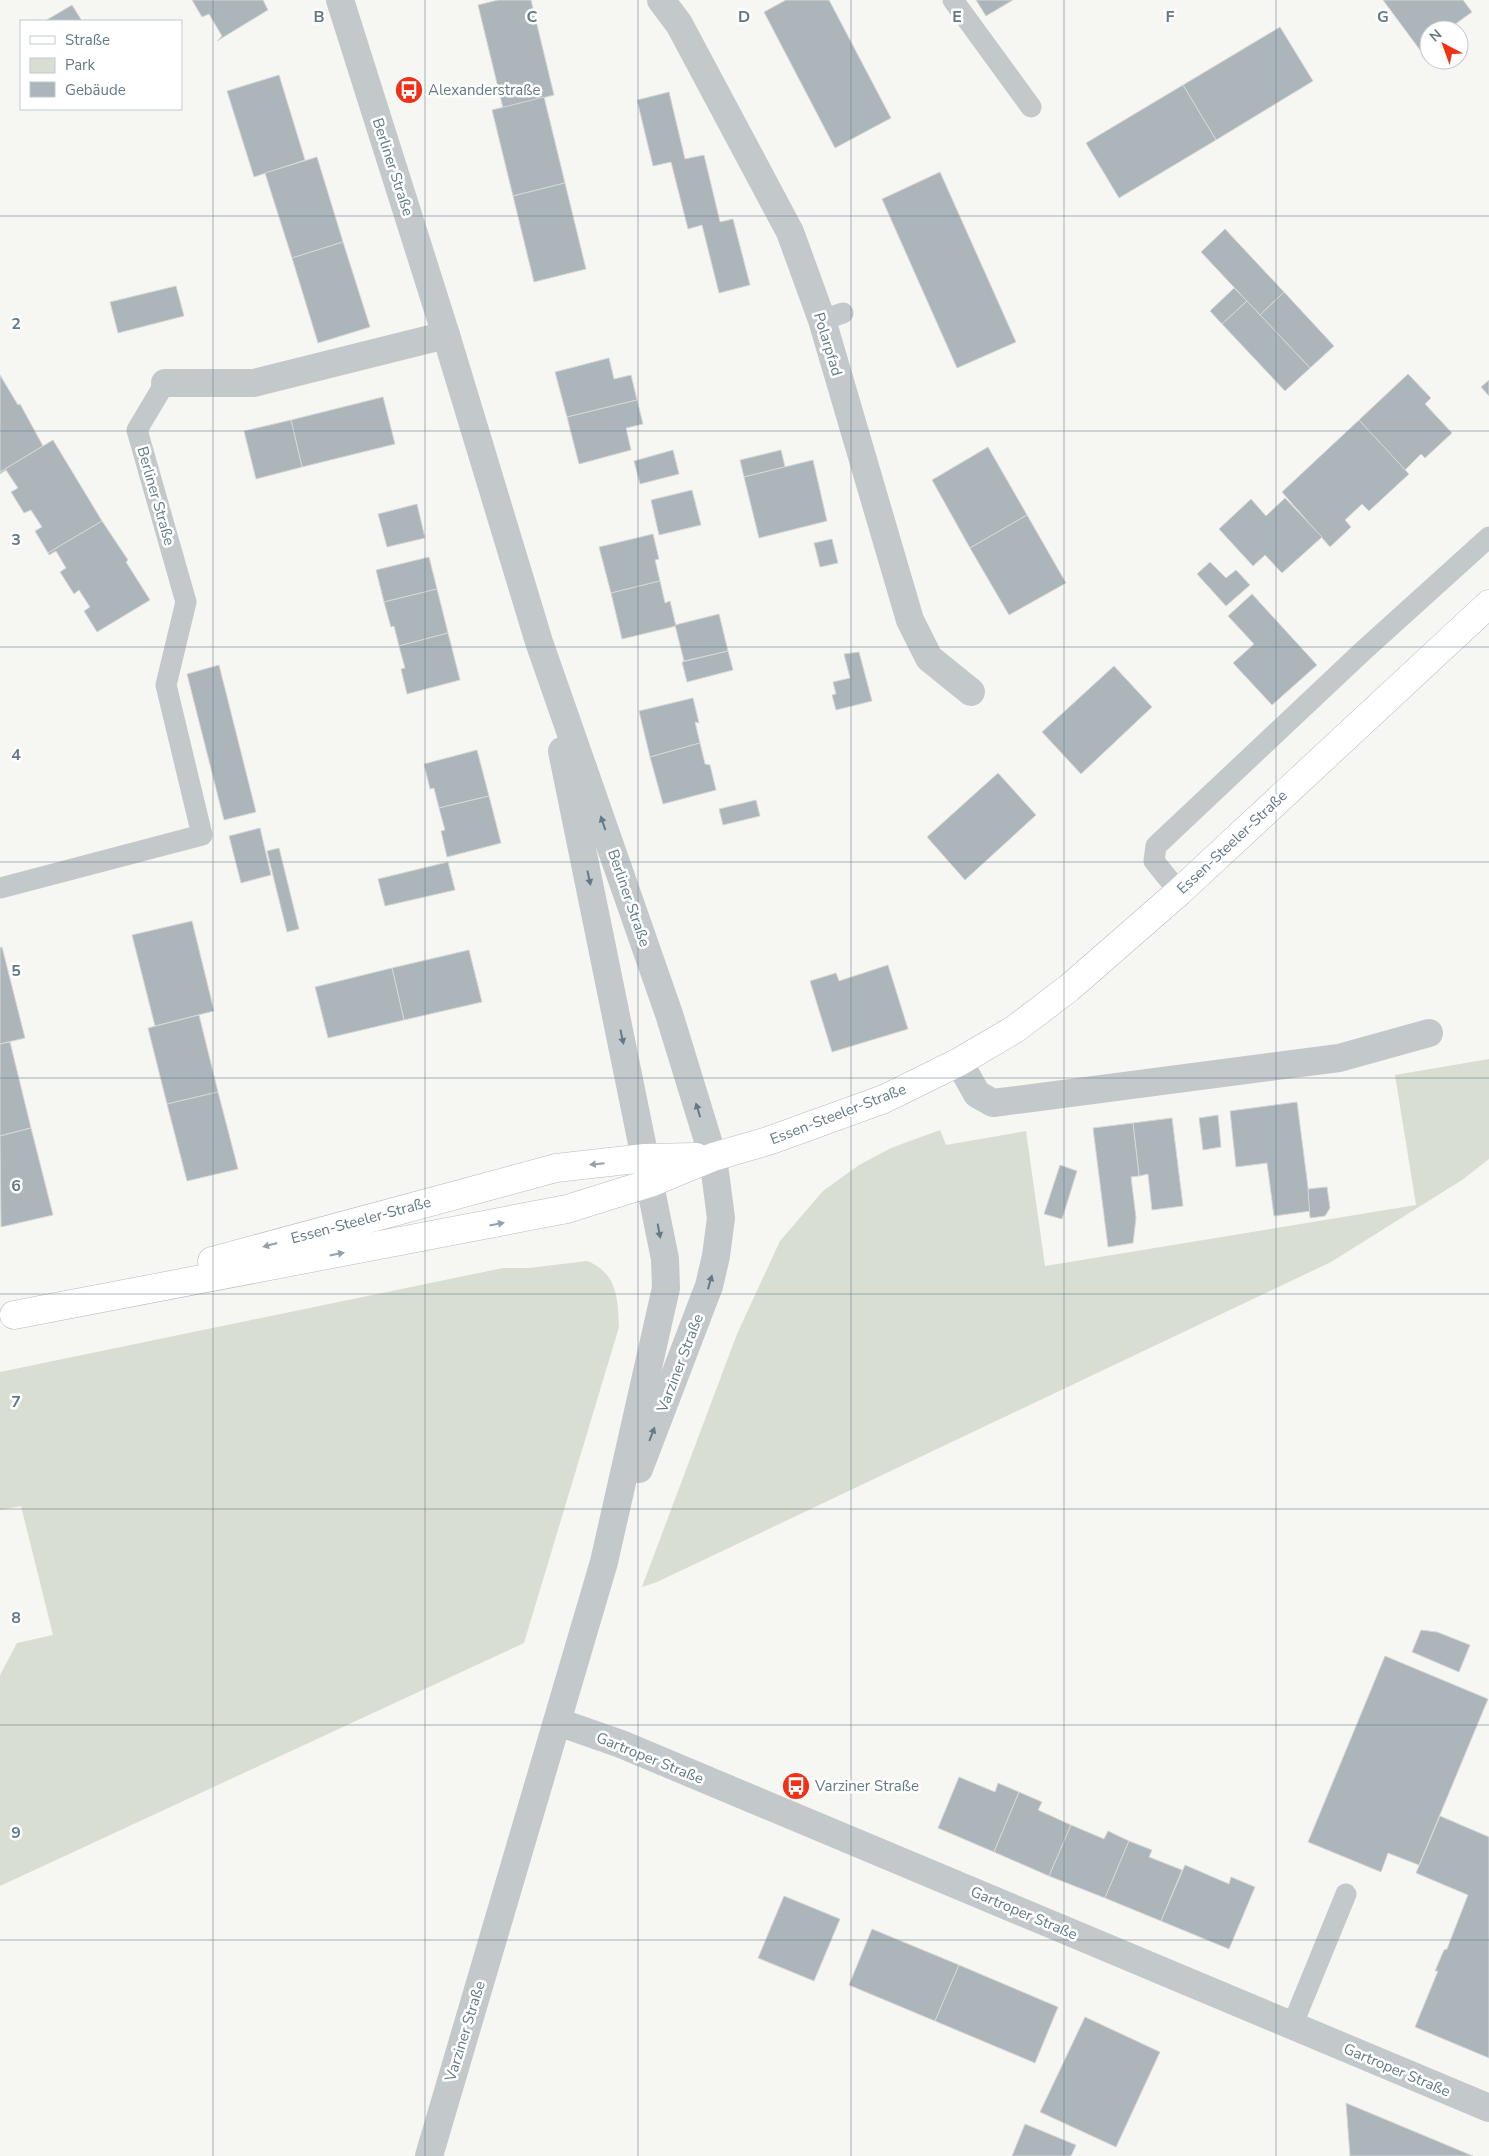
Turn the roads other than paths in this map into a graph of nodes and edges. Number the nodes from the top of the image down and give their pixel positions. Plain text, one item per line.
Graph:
1 (340, 0) edge
2 (661, 0) edge
3 (953, 0) edge
4 (1031, 107) dead end
5 (446, 335) junction
6 (165, 383) joint
7 (1489, 537) edge
8 (1489, 604) edge
9 (539, 642) junction
10 (971, 692) dead end
11 (0, 888) edge
12 (1179, 892) junction
13 (1428, 1033) dead end
14 (959, 1062) junction
15 (713, 1157) junction
16 (648, 1170) junction
17 (7, 1316) edge
18 (604, 1562) junction
19 (558, 1722) junction
20 (1346, 1894) dead end
21 (1292, 2026) junction
22 (1489, 2108) edge
23 (428, 2156) edge

1 - 5 street, Berliner Straße
2 - 10 street, Polarpfad
3 - 4 lane
5 - 6 street, Berliner Straße
5 - 9 street, Berliner Straße
6 - 11 lane, Berliner Straße
7 - 12 lane
8 - 12 main road, Essen-Steeler-Straße
15 -> 9 street, Berliner Straße
9 -> 16 street, Berliner Straße
12 - 14 main road, Essen-Steeler-Straße
13 - 14 street
14 - 15 main road, Essen-Steeler-Straße
15 - 16 main road, Essen-Steeler-Straße
18 -> 15 street, Varziner Straße
17 -> 16 main road, Essen-Steeler-Straße
16 -> 17 main road, Essen-Steeler-Straße
16 -> 18 street, Varziner Straße
18 - 19 street, Varziner Straße
19 - 21 street, Gartroper Straße
19 - 23 street, Varziner Straße
20 - 21 lane
21 - 22 street, Gartroper Straße

